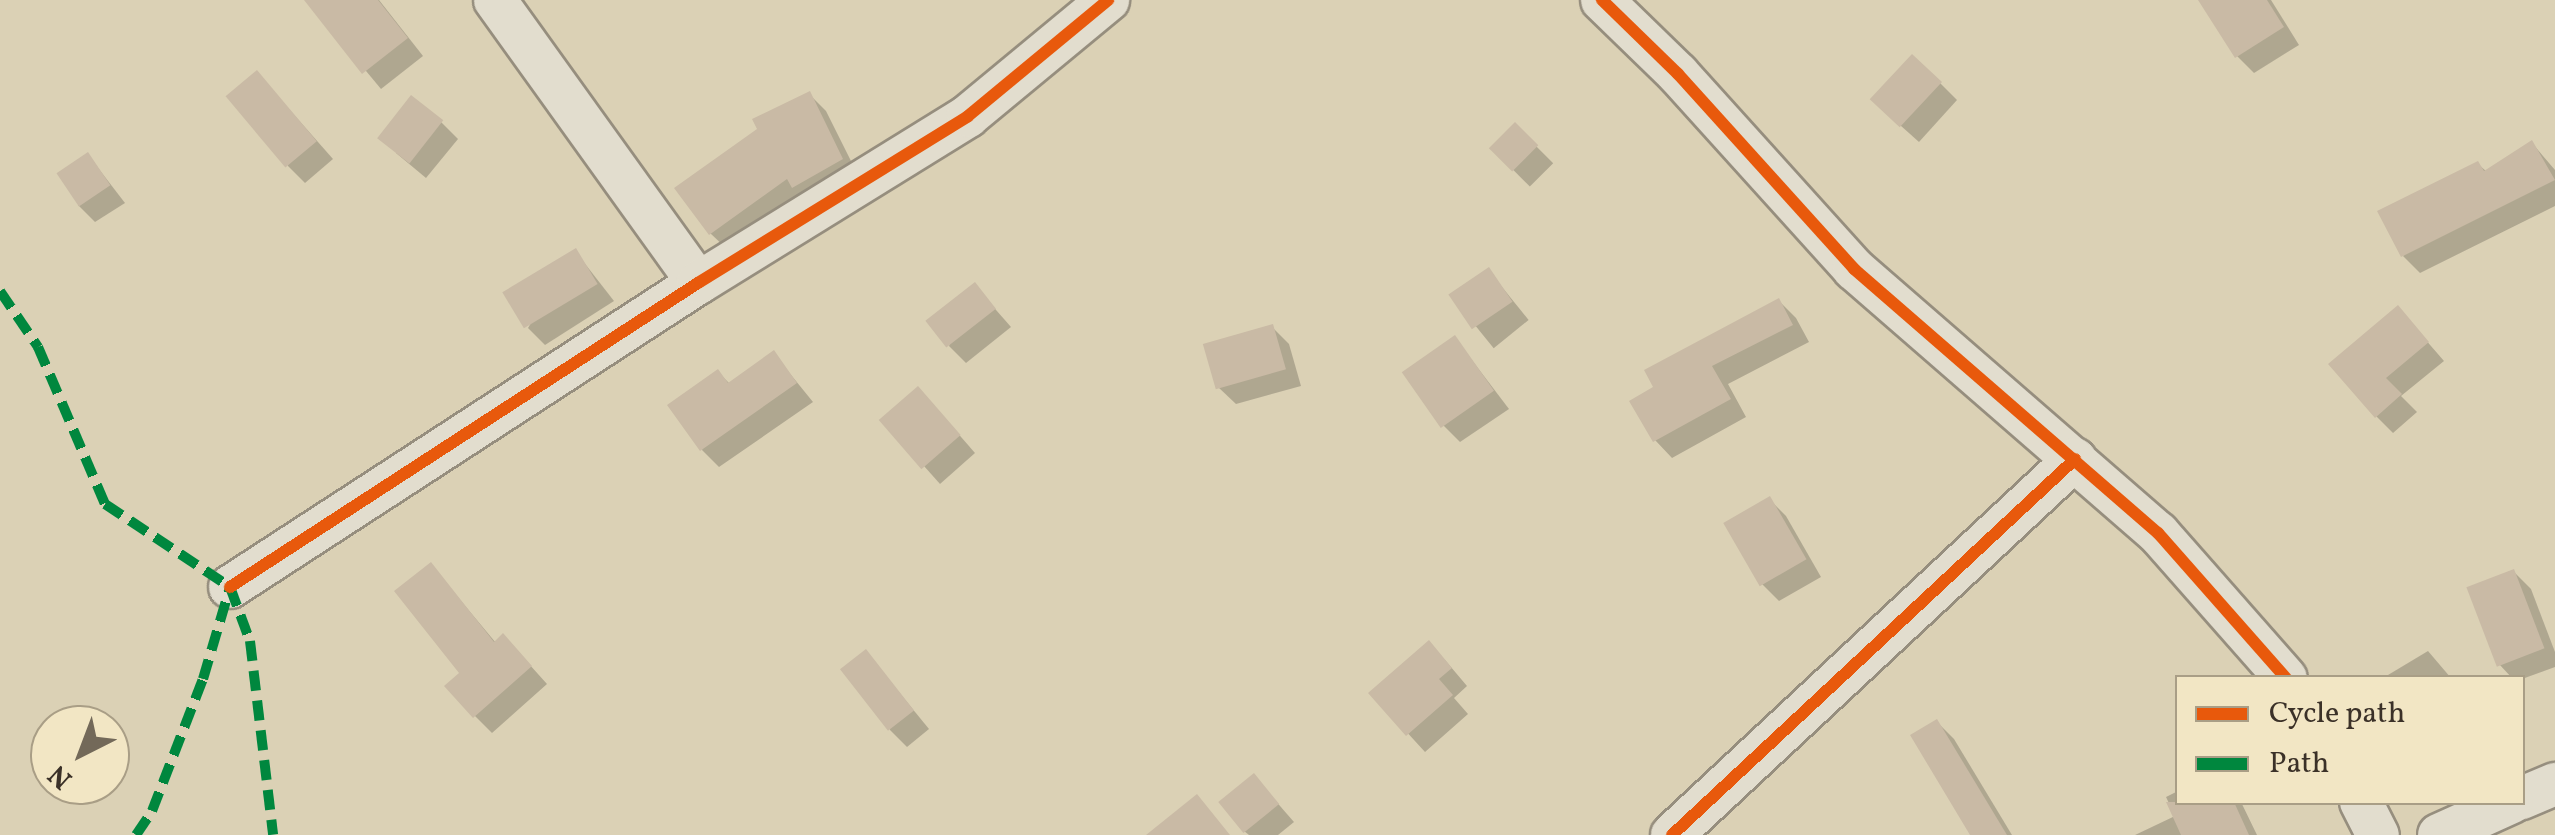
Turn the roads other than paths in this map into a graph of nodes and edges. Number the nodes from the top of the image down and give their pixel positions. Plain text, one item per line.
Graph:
1 (495, 0) edge
2 (1108, 0) edge
3 (1602, 0) edge
4 (698, 282) junction
5 (2075, 459) junction
6 (230, 587) dead end
7 (2283, 675) edge
8 (2555, 784) edge
9 (2525, 797) edge
10 (2363, 805) edge
11 (2505, 805) edge
12 (1672, 835) edge
13 (2378, 835) edge
14 (2439, 835) edge

1 - 4 street
2 - 4 street
3 - 5 street
4 - 6 street
5 - 7 street
5 - 12 street
8 - 9 street
10 - 13 street
11 - 14 street

